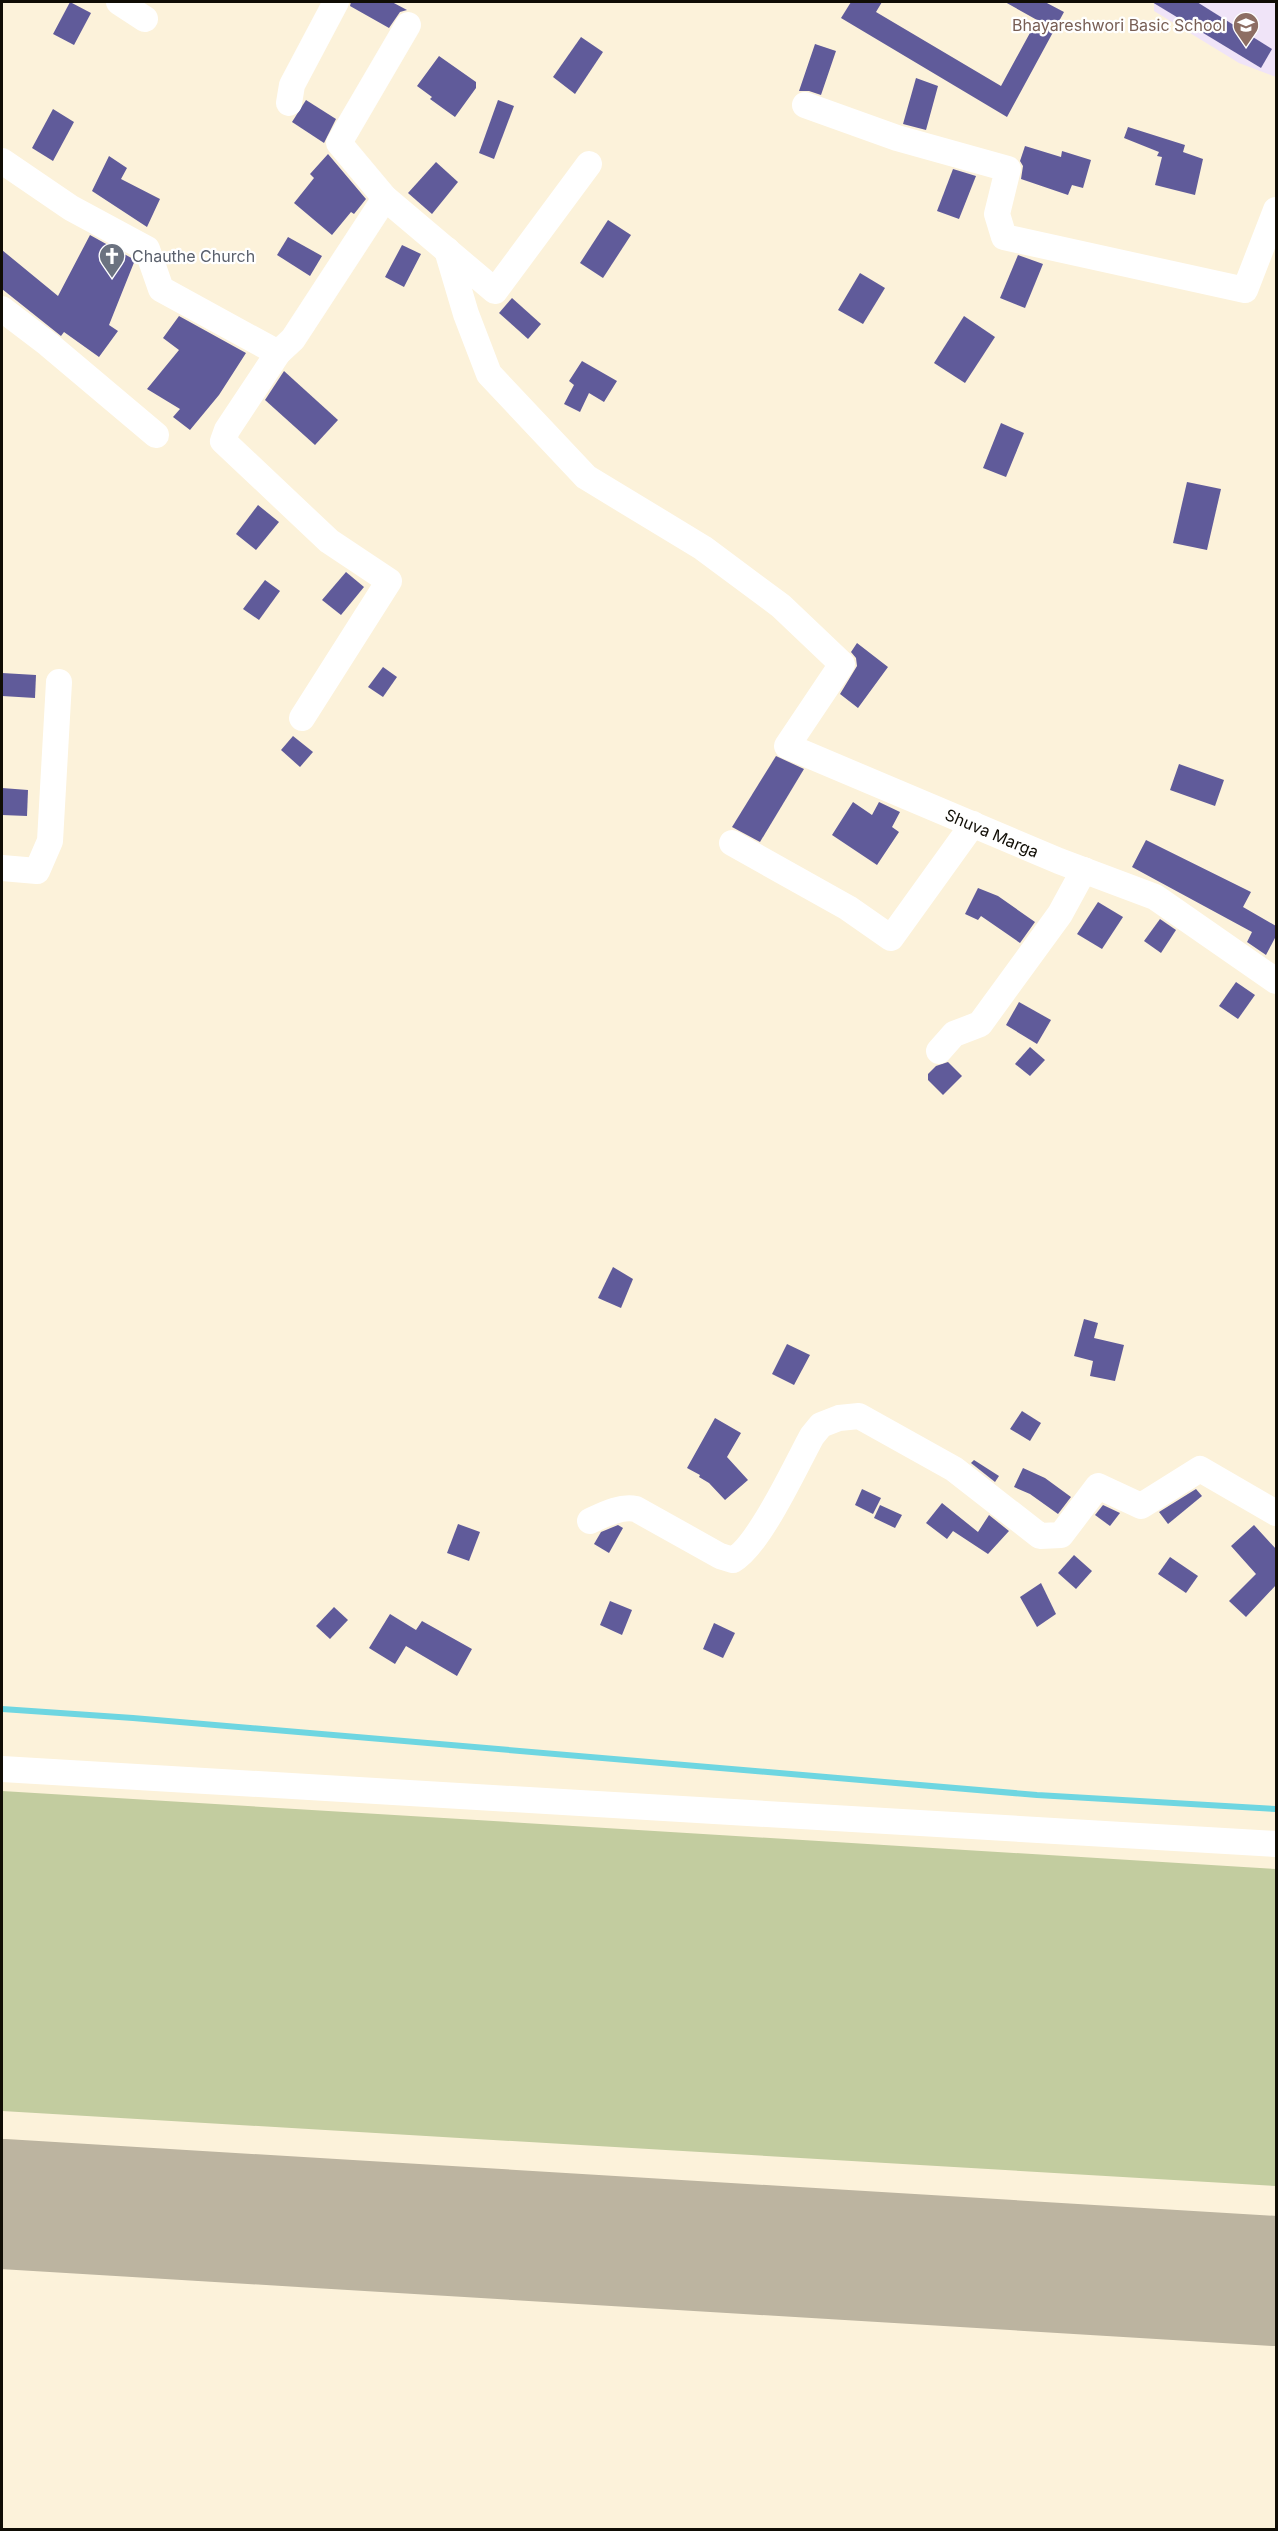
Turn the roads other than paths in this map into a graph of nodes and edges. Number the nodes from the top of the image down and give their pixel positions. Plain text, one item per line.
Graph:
1 (119, 2) edge
2 (336, 2) edge
3 (145, 19) dead end
4 (408, 25) dead end
5 (289, 103) dead end
6 (805, 105) dead end
7 (2, 161) edge
8 (589, 164) dead end
9 (385, 198) junction
10 (1276, 210) edge
11 (447, 250) junction
12 (2, 309) edge
13 (278, 353) junction
14 (156, 435) dead end
15 (59, 682) dead end
16 (302, 718) dead end
17 (973, 824) junction
18 (732, 843) dead end
19 (2, 868) edge
20 (1084, 870) junction
21 (1276, 981) edge
22 (939, 1052) dead end
23 (1276, 1513) edge
24 (590, 1521) dead end
25 (2, 1769) edge
26 (1276, 1844) edge

1 - 3 street
2 - 5 street
4 - 9 street
6 - 10 street
7 - 13 street
8 - 11 street
9 - 11 street
9 - 13 street
11 - 17 street, Shuva Marga
12 - 14 street
13 - 16 street
15 - 19 street
17 - 18 street
17 - 20 street, Shuva Marga
20 - 21 street, Shuva Marga
20 - 22 street
23 - 24 street
25 - 26 street

